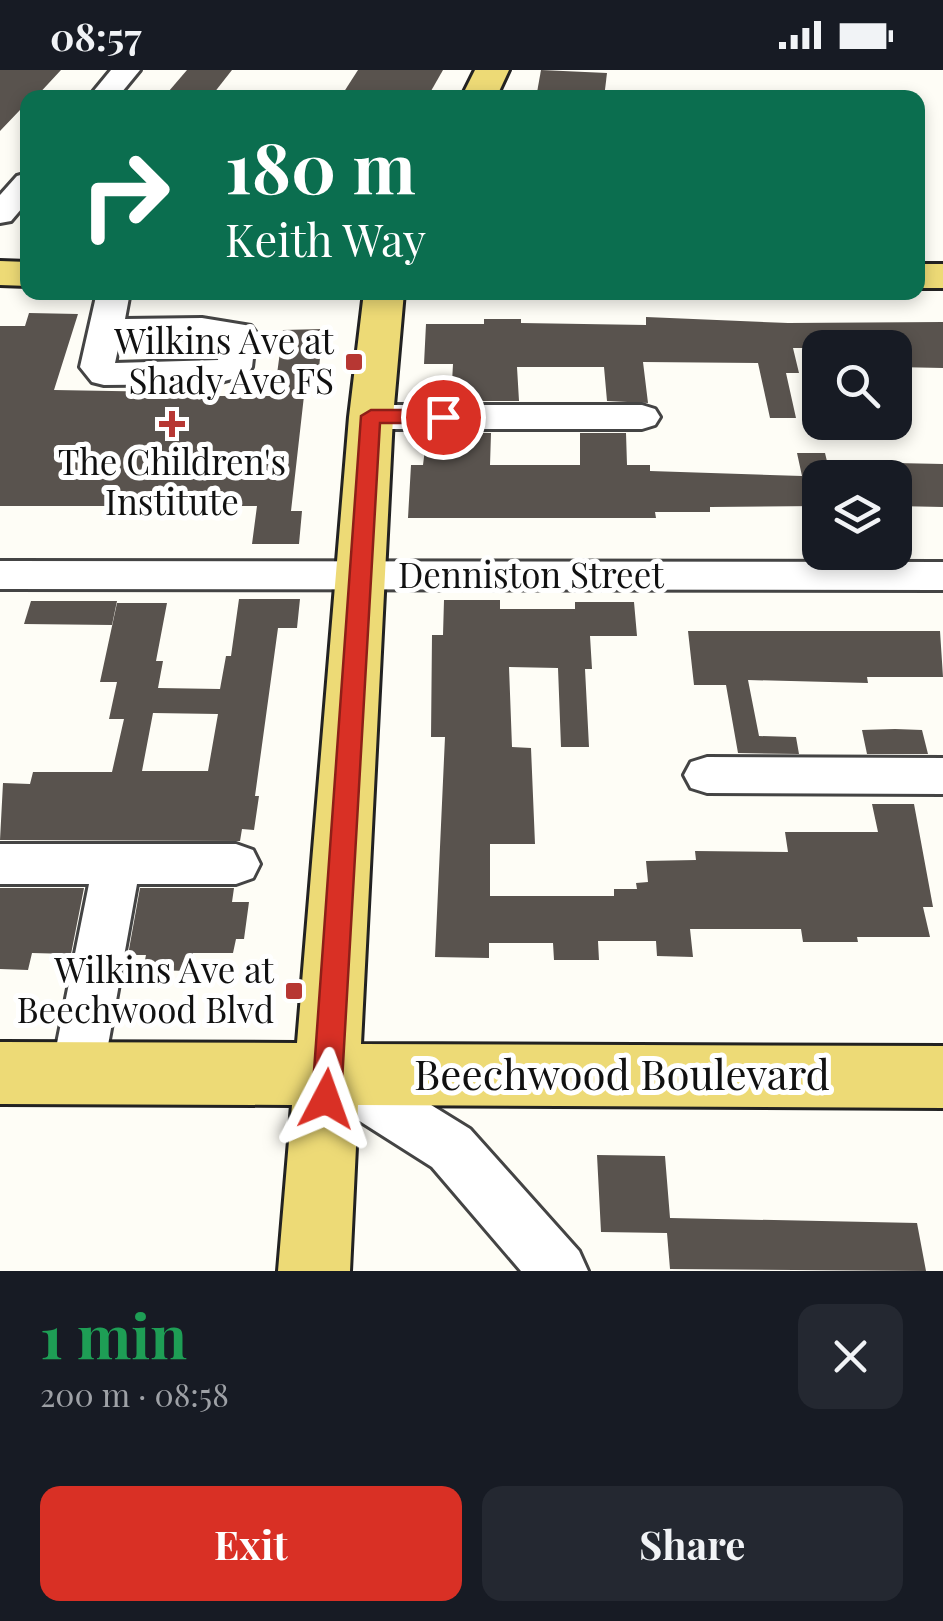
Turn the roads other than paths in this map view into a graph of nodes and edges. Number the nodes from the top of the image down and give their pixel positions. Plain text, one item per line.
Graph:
1 (126, 70) edge
2 (109, 90) edge
3 (20, 191) edge
4 (0, 214) edge
5 (112, 300) edge
6 (383, 300) edge
7 (106, 330) dead end
8 (371, 416) junction
9 (642, 418) dead end
10 (0, 575) edge
11 (361, 576) junction
12 (943, 576) edge
13 (707, 776) dead end
14 (943, 776) edge
15 (0, 864) edge
16 (117, 864) junction
17 (236, 864) dead end
18 (328, 1072) junction
19 (0, 1073) edge
20 (77, 1073) junction
21 (943, 1077) edge
22 (314, 1271) edge
23 (558, 1271) edge

1 - 2 street
3 - 4 street
5 - 7 street
6 - 8 main road
8 - 9 street
8 - 11 main road
10 - 11 street, Denniston Street
11 - 12 street, Denniston Street
11 - 18 main road
13 - 14 street
15 - 16 street
16 - 17 street
16 - 20 street
18 - 20 main road, Beechwood Boulevard
18 - 21 main road, Beechwood Boulevard
18 - 22 main road
18 - 23 street
19 - 20 main road, Beechwood Boulevard

